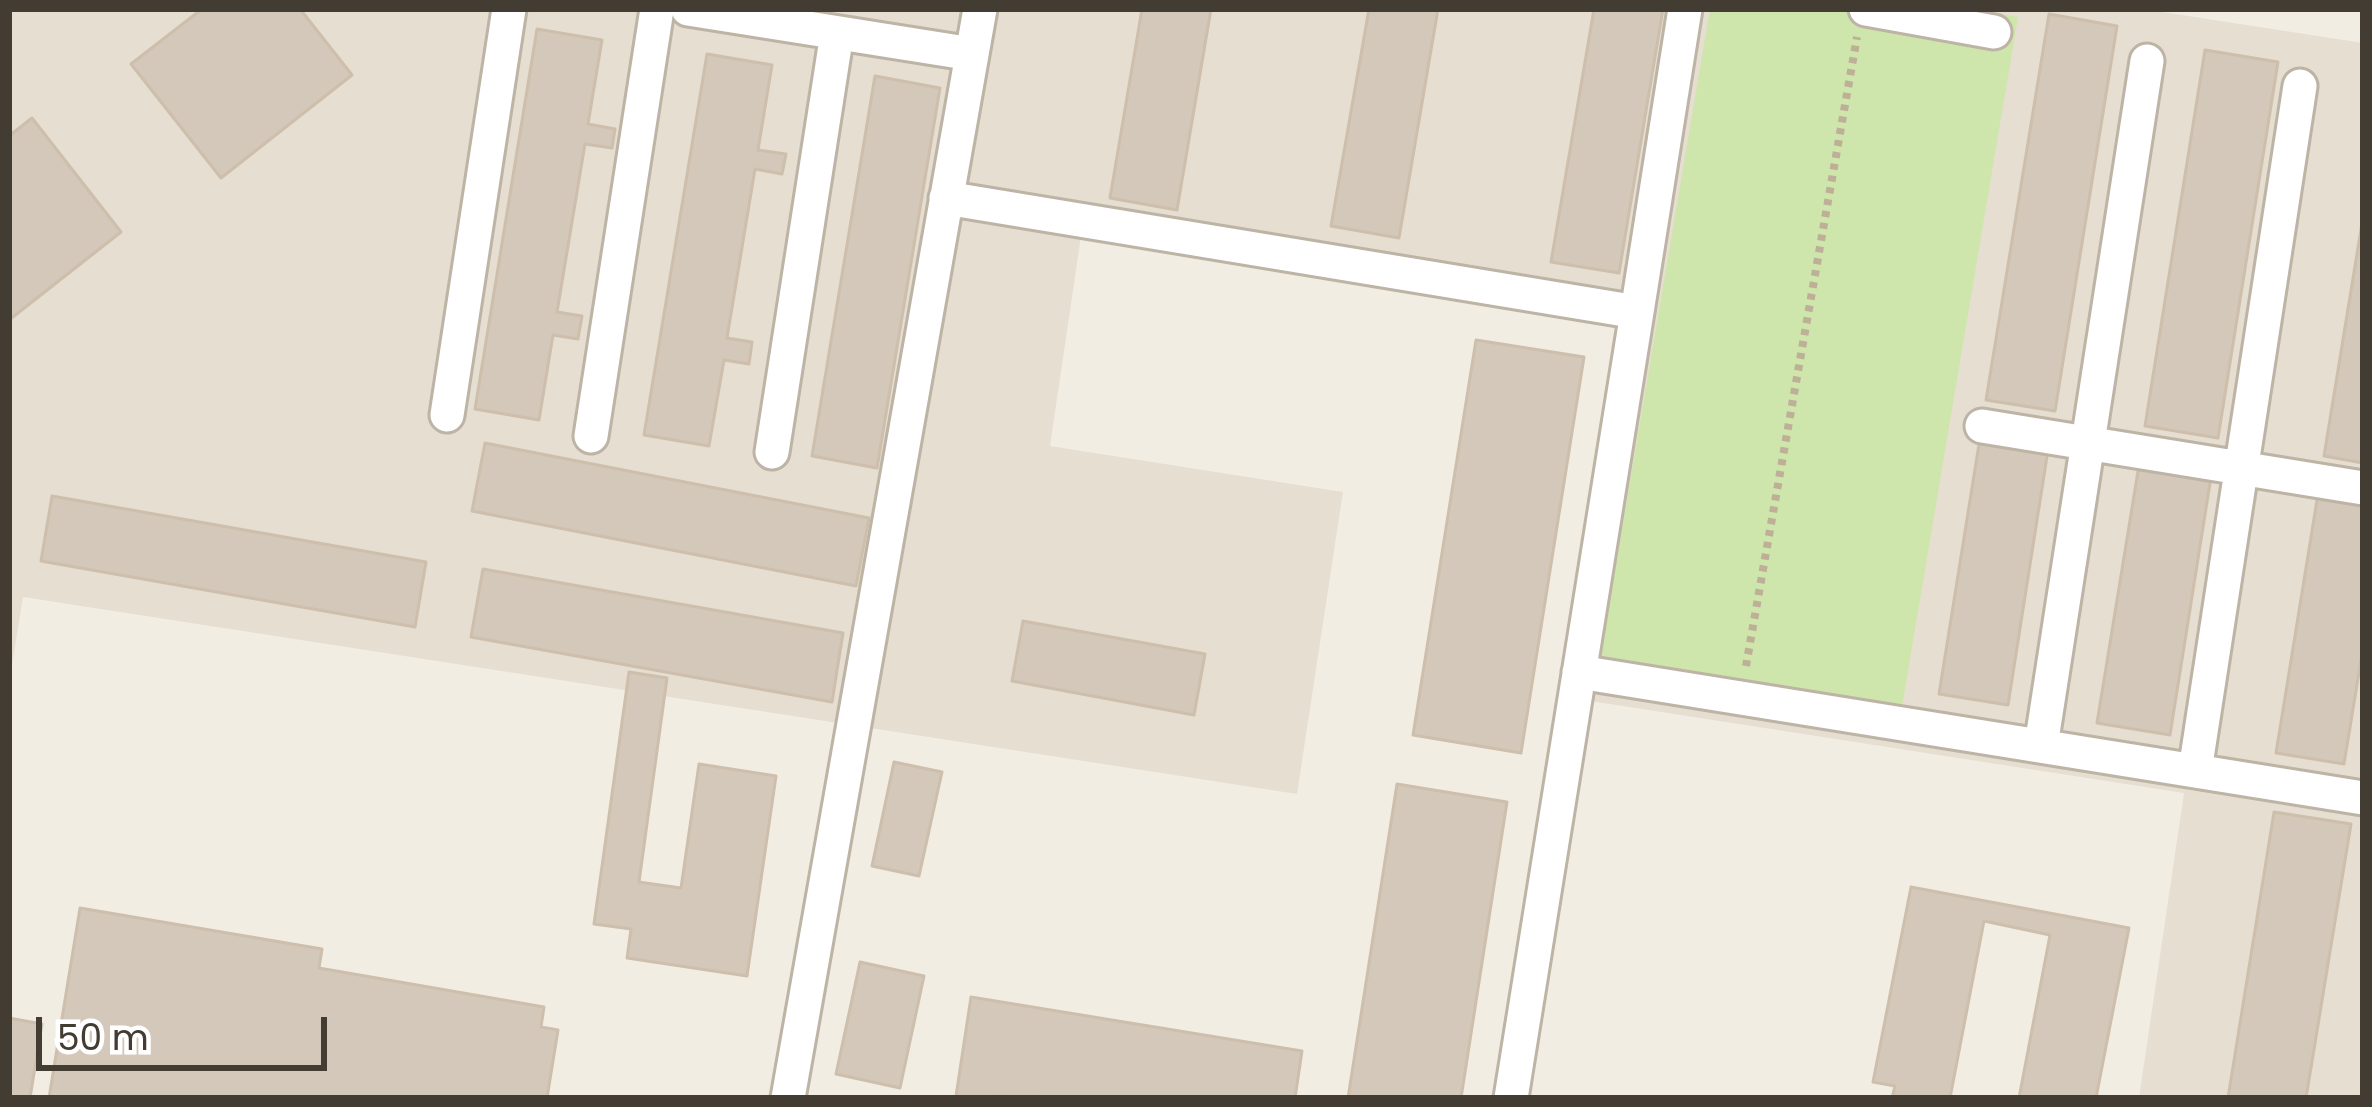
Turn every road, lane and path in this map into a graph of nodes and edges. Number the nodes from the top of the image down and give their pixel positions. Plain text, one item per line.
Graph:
1 (509, 9) edge
2 (657, 9) edge
3 (688, 9) edge
4 (980, 9) edge
5 (1684, 9) edge
6 (1862, 20) edge
7 (1994, 32) dead end
8 (837, 33) junction
9 (972, 54) junction
10 (2147, 61) dead end
11 (2300, 86) dead end
12 (946, 198) junction
13 (1637, 312) junction
14 (447, 415) dead end
15 (1982, 426) dead end
16 (591, 436) dead end
17 (2088, 443) junction
18 (772, 452) dead end
19 (2240, 468) junction
20 (2363, 488) edge
21 (1579, 672) junction
22 (1741, 698) junction
23 (2041, 746) junction
24 (2194, 771) junction
25 (2363, 798) edge
26 (788, 1098) edge
27 (1511, 1098) edge

1 - 14 street
2 - 16 street
3 - 8 street
4 - 9 street
5 - 13 street
6 - 7 street
6 - 22 path
8 - 9 street
8 - 18 street
9 - 12 street
10 - 17 street
11 - 19 street
12 - 13 street
12 - 26 street
13 - 21 street
15 - 17 street
17 - 19 street
17 - 23 street
19 - 20 street
19 - 24 street
21 - 22 street
21 - 27 street
22 - 23 street
23 - 24 street
24 - 25 street

